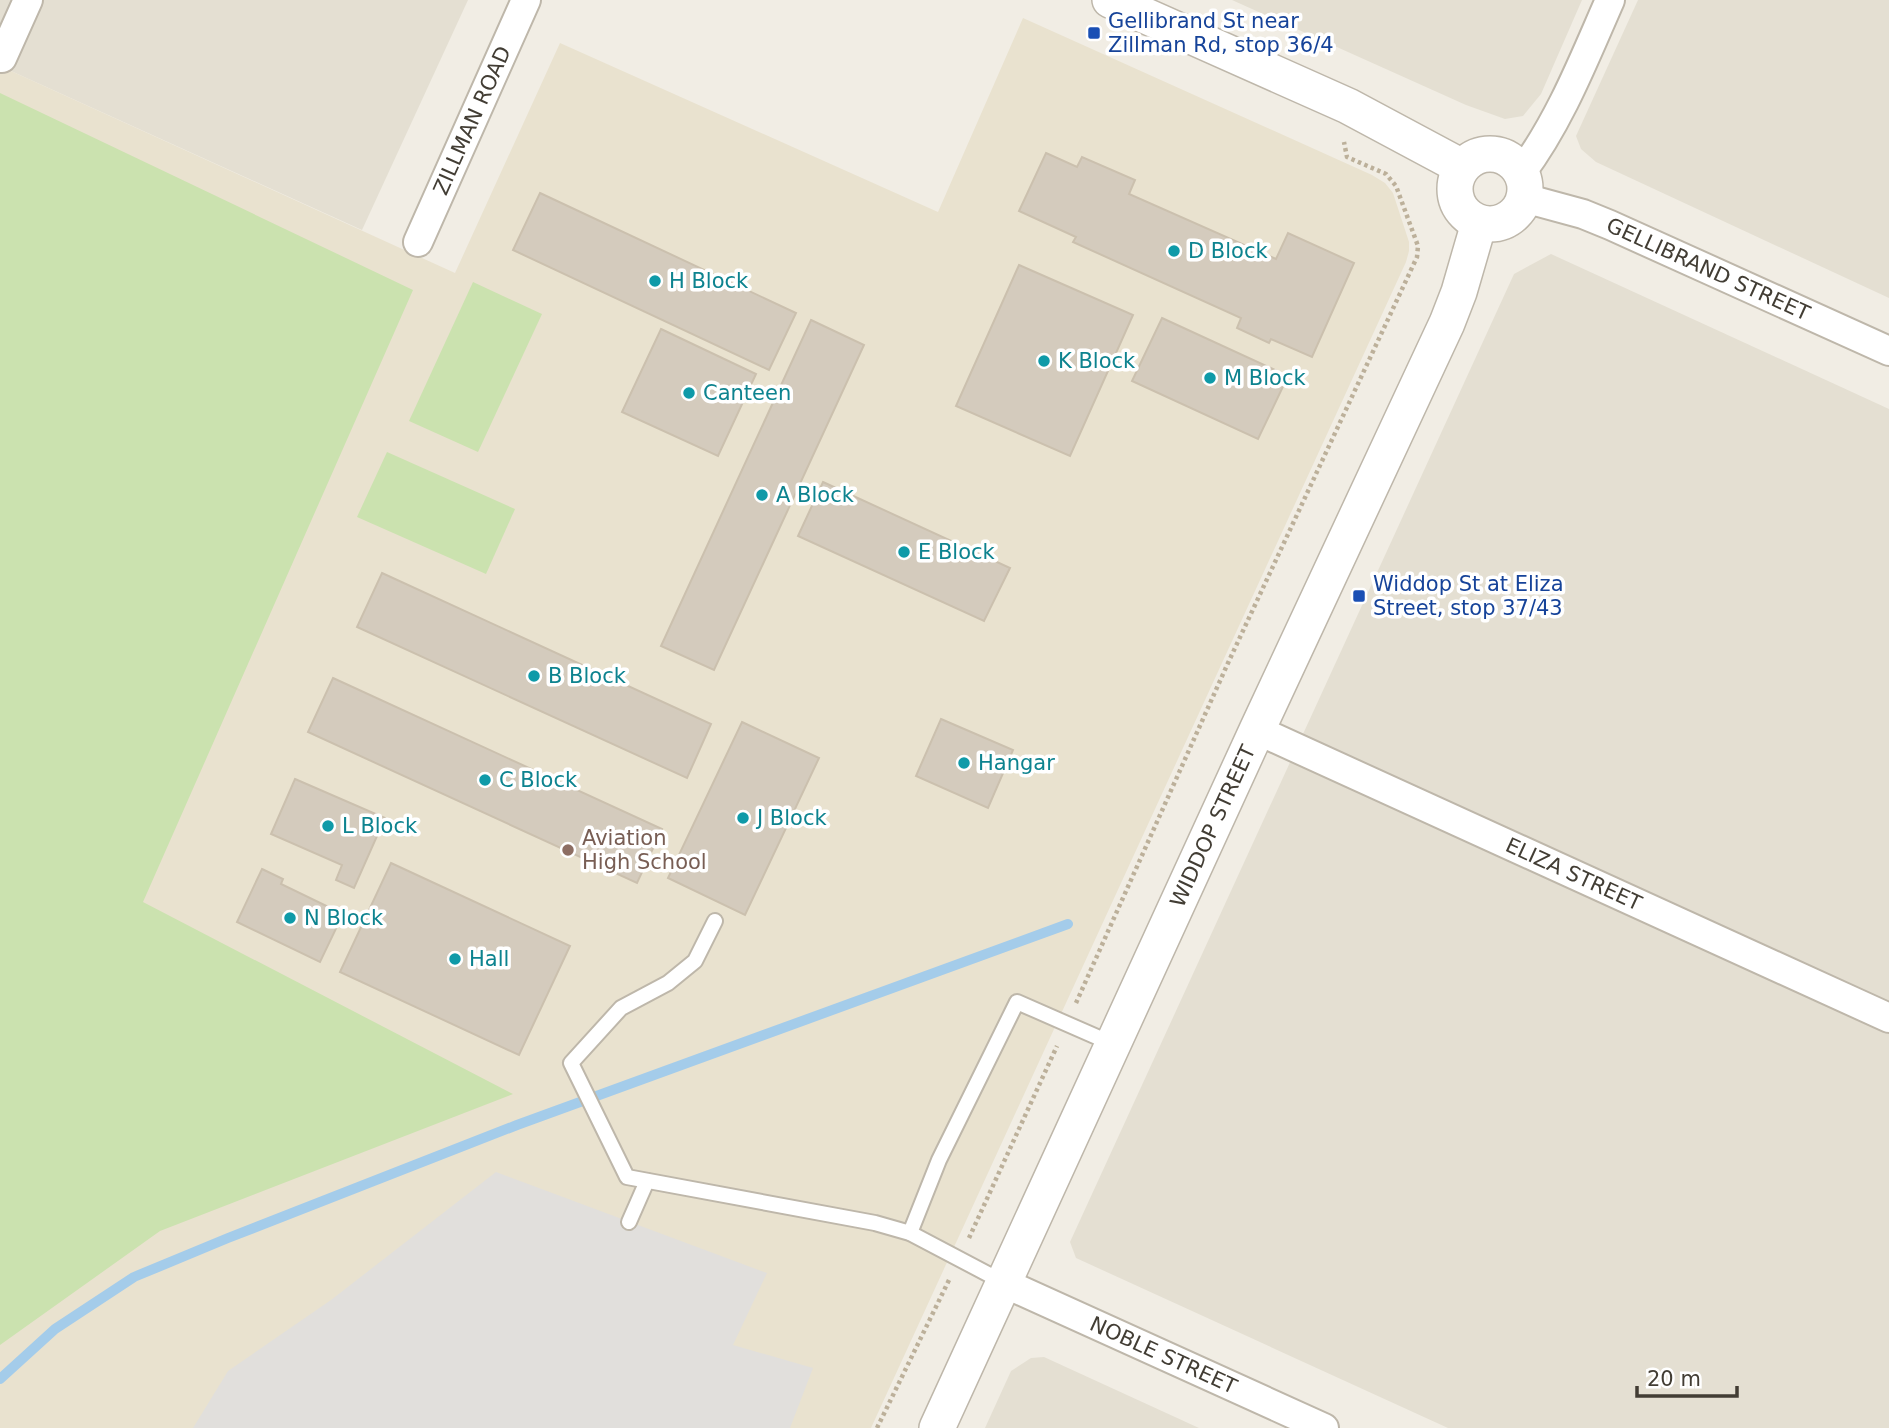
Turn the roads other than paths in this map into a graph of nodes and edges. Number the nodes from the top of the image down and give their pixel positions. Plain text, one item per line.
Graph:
1 (28, 0) edge
2 (526, 0) edge
3 (1110, 0) edge
4 (1610, 0) edge
5 (2, 58) dead end
6 (1462, 167) junction
7 (1523, 185) junction
8 (1479, 223) junction
9 (418, 242) dead end
10 (1889, 351) edge
11 (1257, 730) junction
12 (715, 921) dead end
13 (1889, 1018) edge
14 (1113, 1044) junction
15 (647, 1181) junction
16 (629, 1222) dead end
17 (910, 1233) junction
18 (1004, 1283) junction
19 (937, 1428) edge
20 (1324, 1428) edge

1 - 5 street
2 - 9 street, ZILLMAN ROAD
3 - 6 street
4 - 7 street
6 - 7 street
6 - 8 street
7 - 8 street
7 - 10 street, GELLIBRAND STREET
8 - 11 street, WIDDOP STREET
11 - 13 street, ELIZA STREET
11 - 14 street, WIDDOP STREET
12 - 15 lane
14 - 17 lane
14 - 18 street, WIDDOP STREET
15 - 16 lane
15 - 17 lane
17 - 18 lane
18 - 19 street, WIDDOP STREET
18 - 20 street, NOBLE STREET

